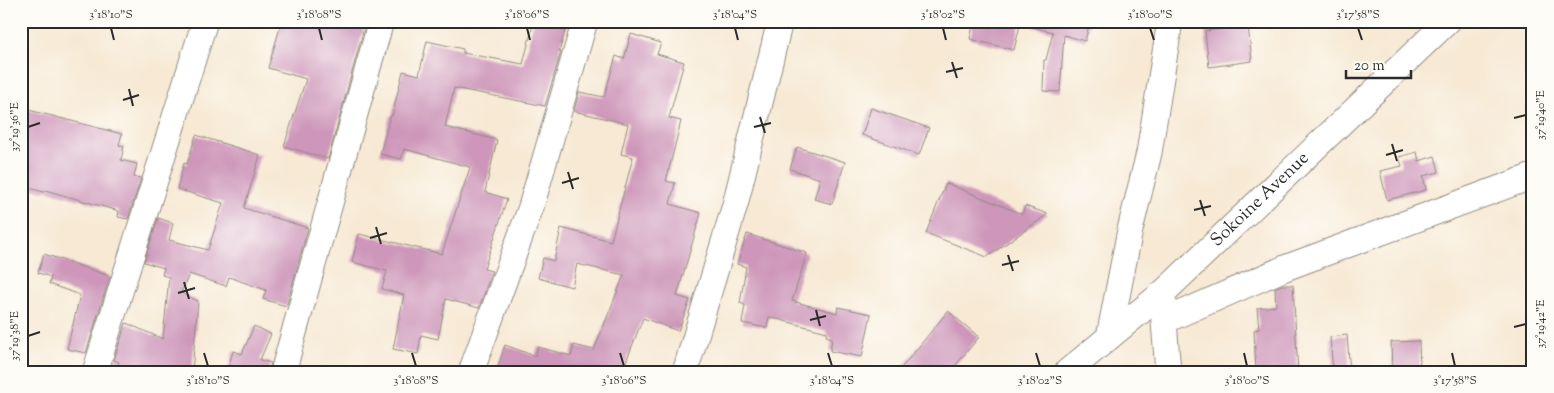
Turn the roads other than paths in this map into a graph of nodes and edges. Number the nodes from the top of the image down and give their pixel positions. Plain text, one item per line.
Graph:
1 (205, 21) edge
2 (381, 21) edge
3 (585, 21) edge
4 (780, 21) edge
5 (1170, 21) edge
6 (1448, 21) edge
7 (1533, 176) edge
8 (1165, 291) junction
9 (1164, 321) junction
10 (1109, 337) junction
11 (95, 372) edge
12 (283, 372) edge
13 (471, 372) edge
14 (685, 372) edge
15 (1067, 372) edge
16 (1168, 372) edge

1 - 11 street
2 - 12 street
3 - 13 street
4 - 14 street
5 - 10 street
6 - 8 street, Sokoine Avenue
7 - 9 street
8 - 9 street
8 - 10 street, Sokoine Avenue
9 - 16 street
10 - 15 street, Sokoine Avenue

